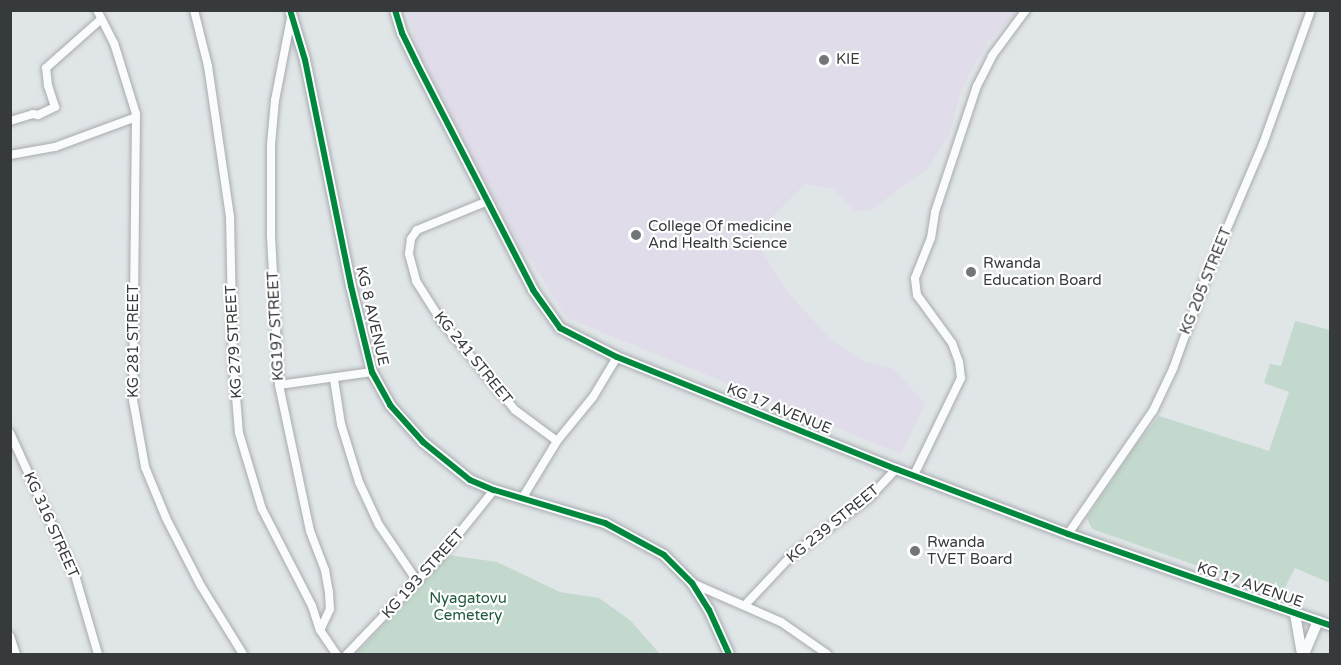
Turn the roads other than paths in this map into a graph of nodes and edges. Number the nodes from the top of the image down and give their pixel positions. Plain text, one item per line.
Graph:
1 (97, 10) edge
2 (194, 10) edge
3 (395, 10) edge
4 (1026, 10) edge
5 (1311, 10) edge
6 (291, 13) edge
7 (100, 20) junction
8 (136, 117) junction
9 (10, 121) edge
10 (10, 155) edge
11 (488, 201) junction
12 (617, 357) junction
13 (372, 372) junction
14 (334, 379) junction
15 (279, 385) junction
16 (10, 433) edge
17 (556, 441) junction
18 (896, 469) junction
19 (914, 475) junction
20 (494, 490) junction
21 (523, 497) junction
22 (1068, 534) junction
23 (417, 581) junction
24 (692, 583) junction
25 (745, 605) junction
26 (1295, 614) junction
27 (1318, 621) junction
28 (1330, 625) edge
29 (320, 630) junction
30 (10, 636) edge
31 (16, 654) edge
32 (98, 654) edge
33 (243, 654) edge
34 (336, 654) edge
35 (347, 654) edge
36 (729, 654) edge
37 (827, 654) edge
38 (1303, 654) edge

1 - 7 street, KG 281 STREET
2 - 29 street, KG 279 STREET
3 - 11 street, KG 17 AVENUE
4 - 19 street
5 - 22 street, KG 205 STREET
6 - 13 street, KG 8 AVENUE
6 - 15 street, KG197 STREET
7 - 8 street, KG 281 STREET
7 - 9 street
8 - 10 street
8 - 33 street, KG 281 STREET
11 - 12 street, KG 17 AVENUE
11 - 17 street, KG 241 STREET
12 - 17 street
12 - 18 street, KG 17 AVENUE
13 - 14 street
13 - 20 street, KG 8 AVENUE
14 - 15 street
14 - 23 street
15 - 29 street, KG197 STREET
16 - 32 street, KG 316 STREET
17 - 21 street
18 - 19 street, KG 17 AVENUE
18 - 25 street, KG 239 STREET
19 - 22 street, KG 17 AVENUE
20 - 21 street, KG 8 AVENUE
20 - 23 street, KG 193 STREET
21 - 24 street, KG 8 AVENUE
22 - 26 street, KG 17 AVENUE
23 - 35 street, KG 193 STREET
24 - 25 street
24 - 36 street, KG 8 AVENUE
25 - 37 street
26 - 27 street, KG 17 AVENUE
26 - 38 street
27 - 28 street, KG 17 AVENUE
27 - 38 street
29 - 34 street, KG 279 STREET
30 - 31 street

